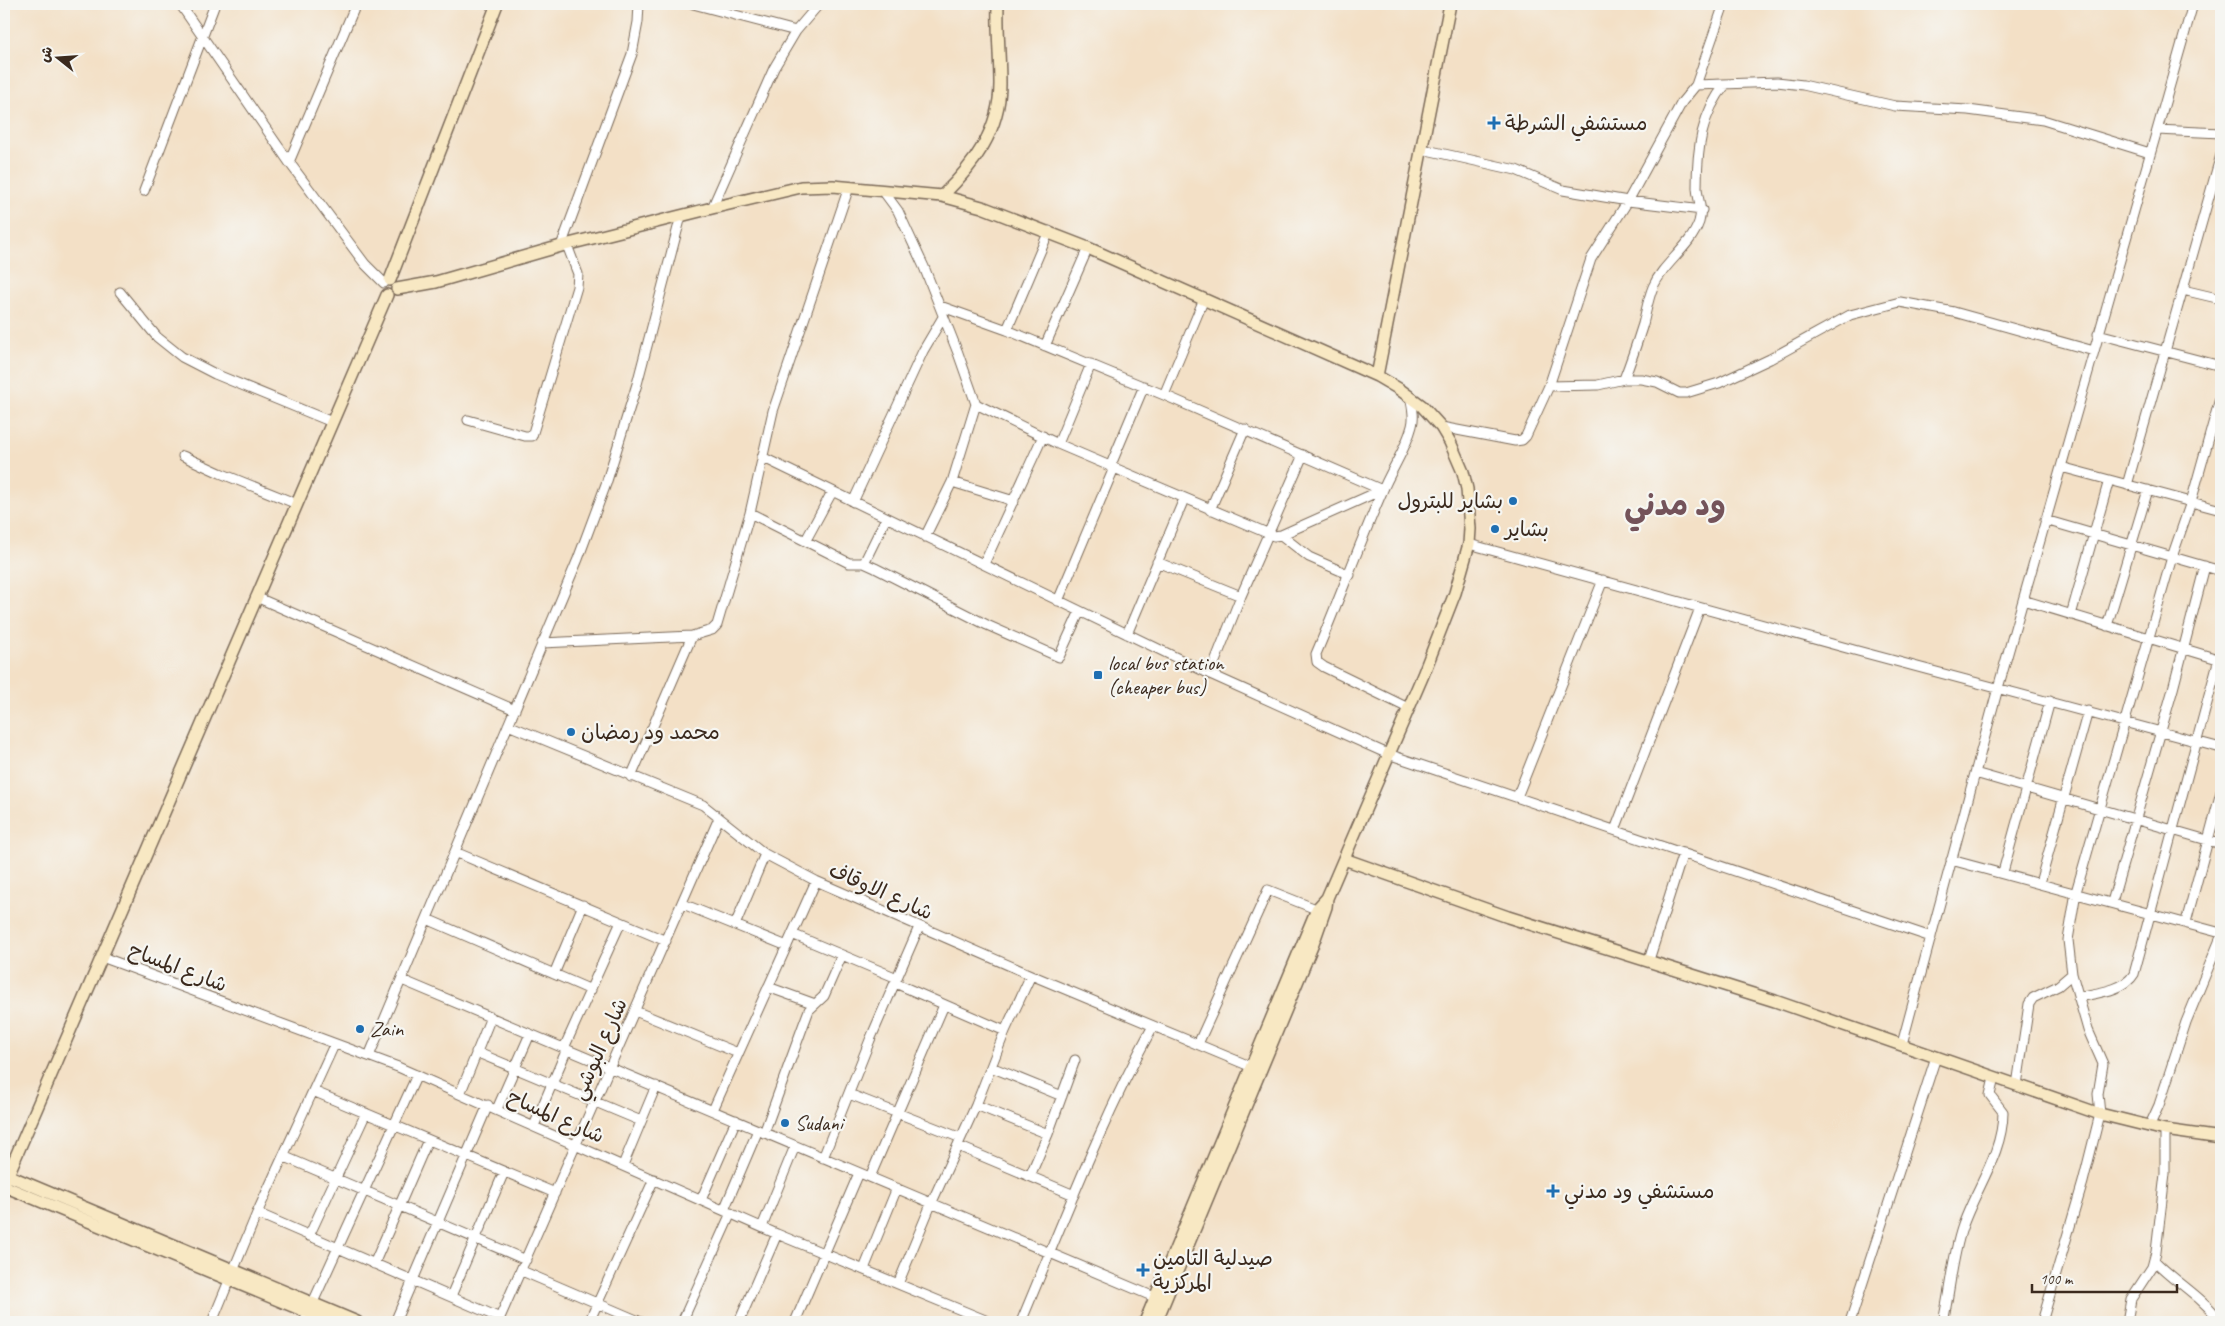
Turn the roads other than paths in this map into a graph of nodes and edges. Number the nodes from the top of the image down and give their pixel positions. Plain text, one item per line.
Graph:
1 (180, 4) edge
2 (215, 4) edge
3 (356, 4) edge
4 (497, 4) edge
5 (639, 4) edge
6 (693, 4) edge
7 (819, 4) edge
8 (998, 4) edge
9 (1450, 4) edge
10 (1724, 4) edge
11 (2193, 4) edge
12 (796, 31) junction
13 (201, 36) junction
14 (1726, 84) junction
15 (1696, 85) junction
16 (2157, 130) junction
17 (2221, 133) edge
18 (1422, 149) junction
19 (2150, 153) junction
20 (2221, 156) edge
21 (289, 162) junction
22 (849, 188) junction
23 (144, 191) dead end
24 (884, 192) junction
25 (942, 196) junction
26 (1628, 201) junction
27 (712, 208) junction
28 (1702, 210) junction
29 (681, 216) junction
30 (1049, 231) junction
31 (564, 246) junction
32 (1088, 248) junction
33 (389, 287) junction
34 (2183, 290) junction
35 (120, 292) dead end
36 (2221, 298) edge
37 (1204, 299) junction
38 (940, 306) junction
39 (943, 317) junction
40 (1007, 330) junction
41 (2098, 334) junction
42 (1046, 346) junction
43 (2094, 351) junction
44 (2165, 352) junction
45 (1091, 364) junction
46 (2221, 366) edge
47 (1377, 376) junction
48 (1624, 379) junction
49 (1144, 386) junction
50 (1549, 386) junction
51 (1164, 395) junction
52 (2221, 395) edge
53 (1410, 396) junction
54 (976, 404) junction
55 (468, 420) dead end
56 (332, 422) junction
57 (1441, 427) junction
58 (1244, 429) junction
59 (1043, 436) junction
60 (1058, 444) junction
61 (1303, 455) junction
62 (184, 456) dead end
63 (762, 457) junction
64 (1112, 467) junction
65 (2061, 467) junction
66 (2109, 480) junction
67 (952, 482) junction
68 (2127, 485) junction
69 (1382, 490) junction
70 (2148, 490) junction
71 (832, 492) junction
72 (1184, 498) junction
73 (1014, 501) junction
74 (853, 502) junction
75 (2190, 502) junction
76 (297, 504) junction
77 (1210, 510) junction
78 (2221, 510) edge
79 (750, 513) junction
80 (886, 518) junction
81 (2045, 520) junction
82 (2093, 534) junction
83 (1268, 535) junction
84 (1281, 535) junction
85 (925, 536) junction
86 (806, 540) junction
87 (1469, 544) junction
88 (2130, 545) junction
89 (2172, 556) junction
90 (1157, 562) junction
91 (864, 563) junction
92 (984, 564) junction
93 (2205, 566) junction
94 (2221, 571) edge
95 (1350, 575) junction
96 (1603, 580) junction
97 (1241, 596) junction
98 (256, 597) junction
99 (1058, 600) junction
100 (2023, 600) junction
101 (1700, 608) junction
102 (1080, 611) junction
103 (2071, 615) junction
104 (2107, 626) junction
105 (1127, 634) junction
106 (692, 636) junction
107 (2148, 639) junction
108 (542, 643) junction
109 (2184, 650) junction
110 (2220, 657) edge
111 (1210, 674) junction
112 (1998, 688) junction
113 (2050, 701) junction
114 (1408, 708) junction
115 (515, 710) junction
116 (2088, 711) junction
117 (2125, 721) junction
118 (508, 725) junction
119 (2161, 731) junction
120 (2197, 740) junction
121 (2221, 748) edge
122 (1388, 754) junction
123 (1975, 773) junction
124 (631, 777) junction
125 (2026, 788) junction
126 (2221, 792) edge
127 (1517, 797) junction
128 (2062, 799) junction
129 (2100, 809) junction
130 (719, 818) junction
131 (2137, 820) junction
132 (1615, 830) junction
133 (2172, 830) junction
134 (2208, 840) junction
135 (2221, 844) edge
136 (455, 852) junction
137 (1683, 853) junction
138 (765, 854) junction
139 (1344, 859) junction
140 (1951, 860) junction
141 (2003, 872) junction
142 (816, 881) junction
143 (2040, 883) junction
144 (2076, 892) junction
145 (2112, 902) junction
146 (682, 904) junction
147 (583, 905) junction
148 (1321, 910) junction
149 (2150, 913) junction
150 (427, 919) junction
151 (621, 922) junction
152 (2186, 922) junction
153 (735, 925) junction
154 (919, 928) junction
155 (2221, 933) edge
156 (792, 934) junction
157 (1930, 937) junction
158 (2221, 937) edge
159 (666, 941) junction
160 (786, 946) junction
161 (842, 955) junction
162 (102, 956) junction
163 (1649, 960) junction
164 (554, 974) junction
165 (2072, 974) junction
166 (1031, 975) junction
167 (402, 980) junction
168 (896, 980) junction
169 (768, 987) junction
170 (591, 990) junction
171 (2078, 997) junction
172 (815, 1004) junction
173 (944, 1005) junction
174 (635, 1011) junction
175 (491, 1018) junction
176 (1152, 1026) junction
177 (1005, 1031) junction
178 (530, 1034) junction
179 (334, 1044) junction
180 (1198, 1044) junction
181 (1902, 1044) junction
182 (566, 1049) junction
183 (476, 1052) junction
184 (738, 1054) junction
185 (369, 1056) junction
186 (1936, 1057) junction
187 (1076, 1060) dead end
188 (610, 1067) junction
189 (991, 1067) junction
190 (1252, 1067) junction
191 (515, 1068) junction
192 (417, 1076) junction
193 (1994, 1078) junction
194 (552, 1084) junction
195 (2017, 1085) junction
196 (656, 1086) junction
197 (313, 1090) junction
198 (460, 1094) junction
199 (850, 1094) junction
200 (1062, 1096) junction
201 (595, 1101) junction
202 (976, 1104) junction
203 (488, 1105) junction
204 (498, 1109) junction
205 (713, 1110) junction
206 (898, 1112) junction
207 (366, 1113) junction
208 (2100, 1114) junction
209 (736, 1120) junction
210 (641, 1121) junction
211 (394, 1125) junction
212 (534, 1126) junction
213 (2149, 1126) junction
214 (2165, 1130) junction
215 (761, 1131) junction
216 (1230, 1132) junction
217 (1048, 1134) junction
218 (2221, 1138) edge
219 (428, 1140) junction
220 (960, 1142) junction
221 (576, 1144) junction
222 (795, 1146) junction
223 (283, 1156) junction
224 (466, 1156) junction
225 (823, 1158) junction
226 (623, 1165) junction
227 (504, 1172) junction
228 (859, 1173) junction
229 (1030, 1176) junction
230 (870, 1177) junction
231 (336, 1179) junction
232 (654, 1179) junction
233 (5, 1182) edge
234 (897, 1188) junction
235 (364, 1191) junction
236 (555, 1193) junction
237 (1074, 1196) junction
238 (701, 1200) junction
239 (932, 1202) junction
240 (401, 1206) junction
241 (727, 1212) junction
242 (257, 1213) junction
243 (439, 1222) junction
244 (762, 1227) junction
245 (777, 1234) junction
246 (309, 1236) junction
247 (475, 1238) junction
248 (338, 1249) junction
249 (1050, 1252) junction
250 (825, 1253) junction
251 (526, 1260) junction
252 (2154, 1260) junction
253 (374, 1264) junction
254 (864, 1269) junction
255 (522, 1271) junction
256 (232, 1275) junction
257 (413, 1281) junction
258 (898, 1284) junction
259 (451, 1296) junction
260 (1160, 1299) junction
261 (597, 1303) junction
262 (308, 1313) edge
263 (499, 1320) edge
264 (212, 1322) edge
265 (331, 1322) edge
266 (357, 1322) edge
267 (395, 1322) edge
268 (589, 1322) edge
269 (641, 1322) edge
270 (682, 1322) edge
271 (739, 1322) edge
272 (796, 1322) edge
273 (990, 1322) edge
274 (1021, 1322) edge
275 (1145, 1322) edge
276 (1156, 1322) edge
277 (1850, 1322) edge
278 (1943, 1322) edge
279 (2042, 1322) edge
280 (2127, 1322) edge
281 (2221, 1322) edge

1 - 13 street
2 - 13 street
3 - 21 street
4 - 33 main road
5 - 31 street
6 - 12 street
7 - 12 street
8 - 25 main road
9 - 18 main road
10 - 15 street
11 - 16 street
12 - 27 street
13 - 21 street
13 - 23 street
14 - 15 street
14 - 19 street
14 - 28 street
15 - 26 street
16 - 17 street
16 - 19 street
18 - 26 street
18 - 47 main road
19 - 41 street
20 - 34 street
21 - 33 street
22 - 24 main road
22 - 27 main road
22 - 63 street
24 - 25 main road
24 - 38 street
25 - 30 main road
26 - 28 street
26 - 50 street
27 - 29 main road
28 - 48 street
29 - 31 main road
29 - 108 street
30 - 32 main road
30 - 40 street
31 - 33 main road
31 - 55 street
32 - 37 main road
32 - 42 street
33 - 56 main road
34 - 36 street
34 - 44 street
35 - 56 street
37 - 47 main road
37 - 51 street
38 - 39 street
38 - 40 street
39 - 54 street
39 - 74 street
40 - 42 street
41 - 43 street
41 - 44 street
42 - 45 street
43 - 48 street
43 - 65 street
44 - 46 street
44 - 68 street
45 - 49 street
45 - 60 street
47 - 53 main road
48 - 50 street
49 - 51 street
49 - 64 street
50 - 57 street
51 - 58 street
52 - 75 street
53 - 57 main road
53 - 69 street
54 - 59 street
54 - 67 street
56 - 76 main road
57 - 87 main road
58 - 61 street
58 - 77 street
59 - 60 street
59 - 73 street
60 - 64 street
61 - 69 street
61 - 83 street
62 - 76 street
63 - 71 street
63 - 79 street
64 - 72 street
64 - 99 street
65 - 66 street
65 - 81 street
66 - 68 street
66 - 82 street
67 - 73 street
67 - 85 street
68 - 70 street
69 - 84 street
69 - 95 street
70 - 75 street
70 - 88 street
71 - 74 street
71 - 86 street
72 - 77 street
72 - 90 street
73 - 92 street
74 - 80 street
75 - 78 street
75 - 89 street
76 - 98 main road
77 - 83 street
79 - 86 street
79 - 106 street
80 - 85 street
80 - 91 street
81 - 82 street
81 - 100 street
82 - 88 street
82 - 103 street
83 - 84 street
83 - 97 street
84 - 95 street
85 - 92 street
86 - 91 street
87 - 96 street
87 - 114 main road
88 - 89 street
88 - 104 street
89 - 93 street
89 - 107 street
90 - 97 street
90 - 105 street
91 - 102 street
92 - 99 street
93 - 94 street
93 - 109 street
95 - 114 street
96 - 101 street
96 - 127 street
97 - 111 street
98 - 115 street
98 - 162 main road
99 - 102 street
100 - 103 street
100 - 112 street
101 - 112 street
101 - 132 street
102 - 105 street
103 - 104 street
104 - 107 street
105 - 111 street
106 - 108 street
106 - 124 street
107 - 109 street
107 - 117 street
108 - 115 street
109 - 110 street
109 - 119 street
110 - 120 street
111 - 122 street
112 - 113 street
112 - 123 street
113 - 116 street
113 - 125 street
114 - 122 main road
115 - 118 street
116 - 117 street
116 - 128 street
117 - 119 street
117 - 129 street
118 - 124 street, شارع الاوقاف
118 - 136 street
119 - 120 street
119 - 131 street
120 - 121 street
120 - 133 street
122 - 127 street
122 - 139 main road
123 - 125 street
123 - 140 street
124 - 130 street, شارع الاوقاف
125 - 128 street
125 - 141 street
126 - 134 street
127 - 132 street
128 - 129 street
128 - 143 street
129 - 131 street
129 - 144 street
130 - 138 street, شارع الاوقاف
130 - 146 street, شارع البوشي
131 - 133 street
131 - 145 street
132 - 137 street
133 - 134 street
133 - 149 street
134 - 135 street
134 - 152 street
136 - 147 street
136 - 150 street
137 - 157 street
137 - 163 street
138 - 142 street, شارع الاوقاف
138 - 153 street
139 - 148 main road
139 - 163 main road
140 - 141 street
140 - 157 street
141 - 143 street
142 - 154 street, شارع الاوقاف
142 - 156 street
143 - 144 street
144 - 145 street
144 - 165 street
145 - 149 street
146 - 153 street
146 - 159 street, شارع البوشي
147 - 151 street
147 - 164 street
148 - 180 street
148 - 190 main road
148 - 216 main road
149 - 152 street
149 - 171 street
150 - 164 street
150 - 167 street
151 - 159 street
151 - 170 street
152 - 155 street
153 - 160 street
154 - 166 street, شارع الاوقاف
154 - 168 street
156 - 160 street
156 - 161 street
157 - 181 street
158 - 213 street
159 - 174 street, شارع البوشي
160 - 169 street
161 - 168 street
161 - 172 street
162 - 179 street, شارع المساح
162 - 233 main road
163 - 181 main road
164 - 170 street
165 - 171 street
165 - 195 street
166 - 176 street, شارع الاوقاف
166 - 177 street
167 - 175 street
167 - 185 street
168 - 173 street
168 - 199 street
169 - 172 street
169 - 184 street
170 - 182 street
171 - 208 street
172 - 215 street
173 - 177 street
173 - 206 street
174 - 184 street
174 - 188 street, شارع البوشي
175 - 178 street
175 - 183 street
176 - 180 street, شارع الاوقاف
176 - 237 street
177 - 189 street
178 - 182 street
178 - 191 street
179 - 185 street, شارع المساح
179 - 197 street
180 - 190 street, شارع الاوقاف
181 - 186 main road
182 - 188 street
182 - 194 street
183 - 191 street
183 - 198 street
184 - 205 street
185 - 192 street, شارع المساح
186 - 193 main road
186 - 277 street
187 - 200 street
188 - 196 street
188 - 201 street, شارع البوشي
189 - 200 street
189 - 202 street
190 - 216 main road
191 - 194 street
191 - 204 street
192 - 198 street, شارع المساح
192 - 211 street
193 - 195 main road
193 - 278 street
194 - 201 street
194 - 212 street
195 - 208 main road
196 - 205 street
196 - 210 street
197 - 207 street
197 - 223 street
198 - 203 street, شارع المساح
199 - 206 street
199 - 225 street
200 - 217 street
201 - 210 street
201 - 221 street, شارع البوشي
202 - 217 street
202 - 220 street
203 - 204 street, شارع المساح
203 - 224 street
204 - 212 street, شارع المساح
205 - 209 street
206 - 220 street
206 - 230 street
207 - 211 street
207 - 231 street
208 - 213 main road
208 - 279 street
209 - 215 street
209 - 238 street
210 - 226 street
211 - 219 street
211 - 235 street
212 - 221 street, شارع المساح
213 - 214 main road
214 - 218 main road
214 - 252 street
215 - 222 street
215 - 241 street
216 - 260 main road
217 - 229 street
219 - 224 street
219 - 240 street
220 - 229 street
220 - 239 street
221 - 226 street, شارع المساح
221 - 236 street, شارع البوشي
222 - 225 street
222 - 244 street
223 - 231 street
223 - 242 street
224 - 227 street
224 - 243 street
225 - 228 street
226 - 232 street, شارع المساح
227 - 236 street
227 - 247 street
228 - 230 street
228 - 250 street
229 - 237 street
230 - 234 street
231 - 235 street
231 - 246 street
232 - 238 street, شارع المساح
232 - 261 street
233 - 256 main road
234 - 239 street
234 - 254 street
235 - 240 street
235 - 248 street
236 - 251 street, شارع البوشي
237 - 249 street
238 - 241 street, شارع المساح
239 - 249 street
239 - 258 street
240 - 243 street
240 - 253 street
241 - 244 street, شارع المساح
241 - 270 street
242 - 246 street
242 - 256 street
243 - 247 street
243 - 257 street
244 - 245 street, شارع المساح
245 - 250 street, شارع المساح
245 - 271 street
246 - 248 street
247 - 251 street
247 - 259 street
248 - 253 street
248 - 262 street
249 - 260 street
249 - 274 street
250 - 254 street, شارع المساح
250 - 272 street
251 - 255 street, شارع البوشي
252 - 280 street
252 - 281 street
253 - 257 street
254 - 258 street, شارع المساح
255 - 261 street
255 - 263 street, شارع البوشي
256 - 262 main road
256 - 264 street
257 - 259 street
257 - 267 street
258 - 273 street, شارع المساح
259 - 263 street
260 - 275 main road
260 - 276 main road
261 - 268 street
261 - 269 street
262 - 265 main road
262 - 266 main road

